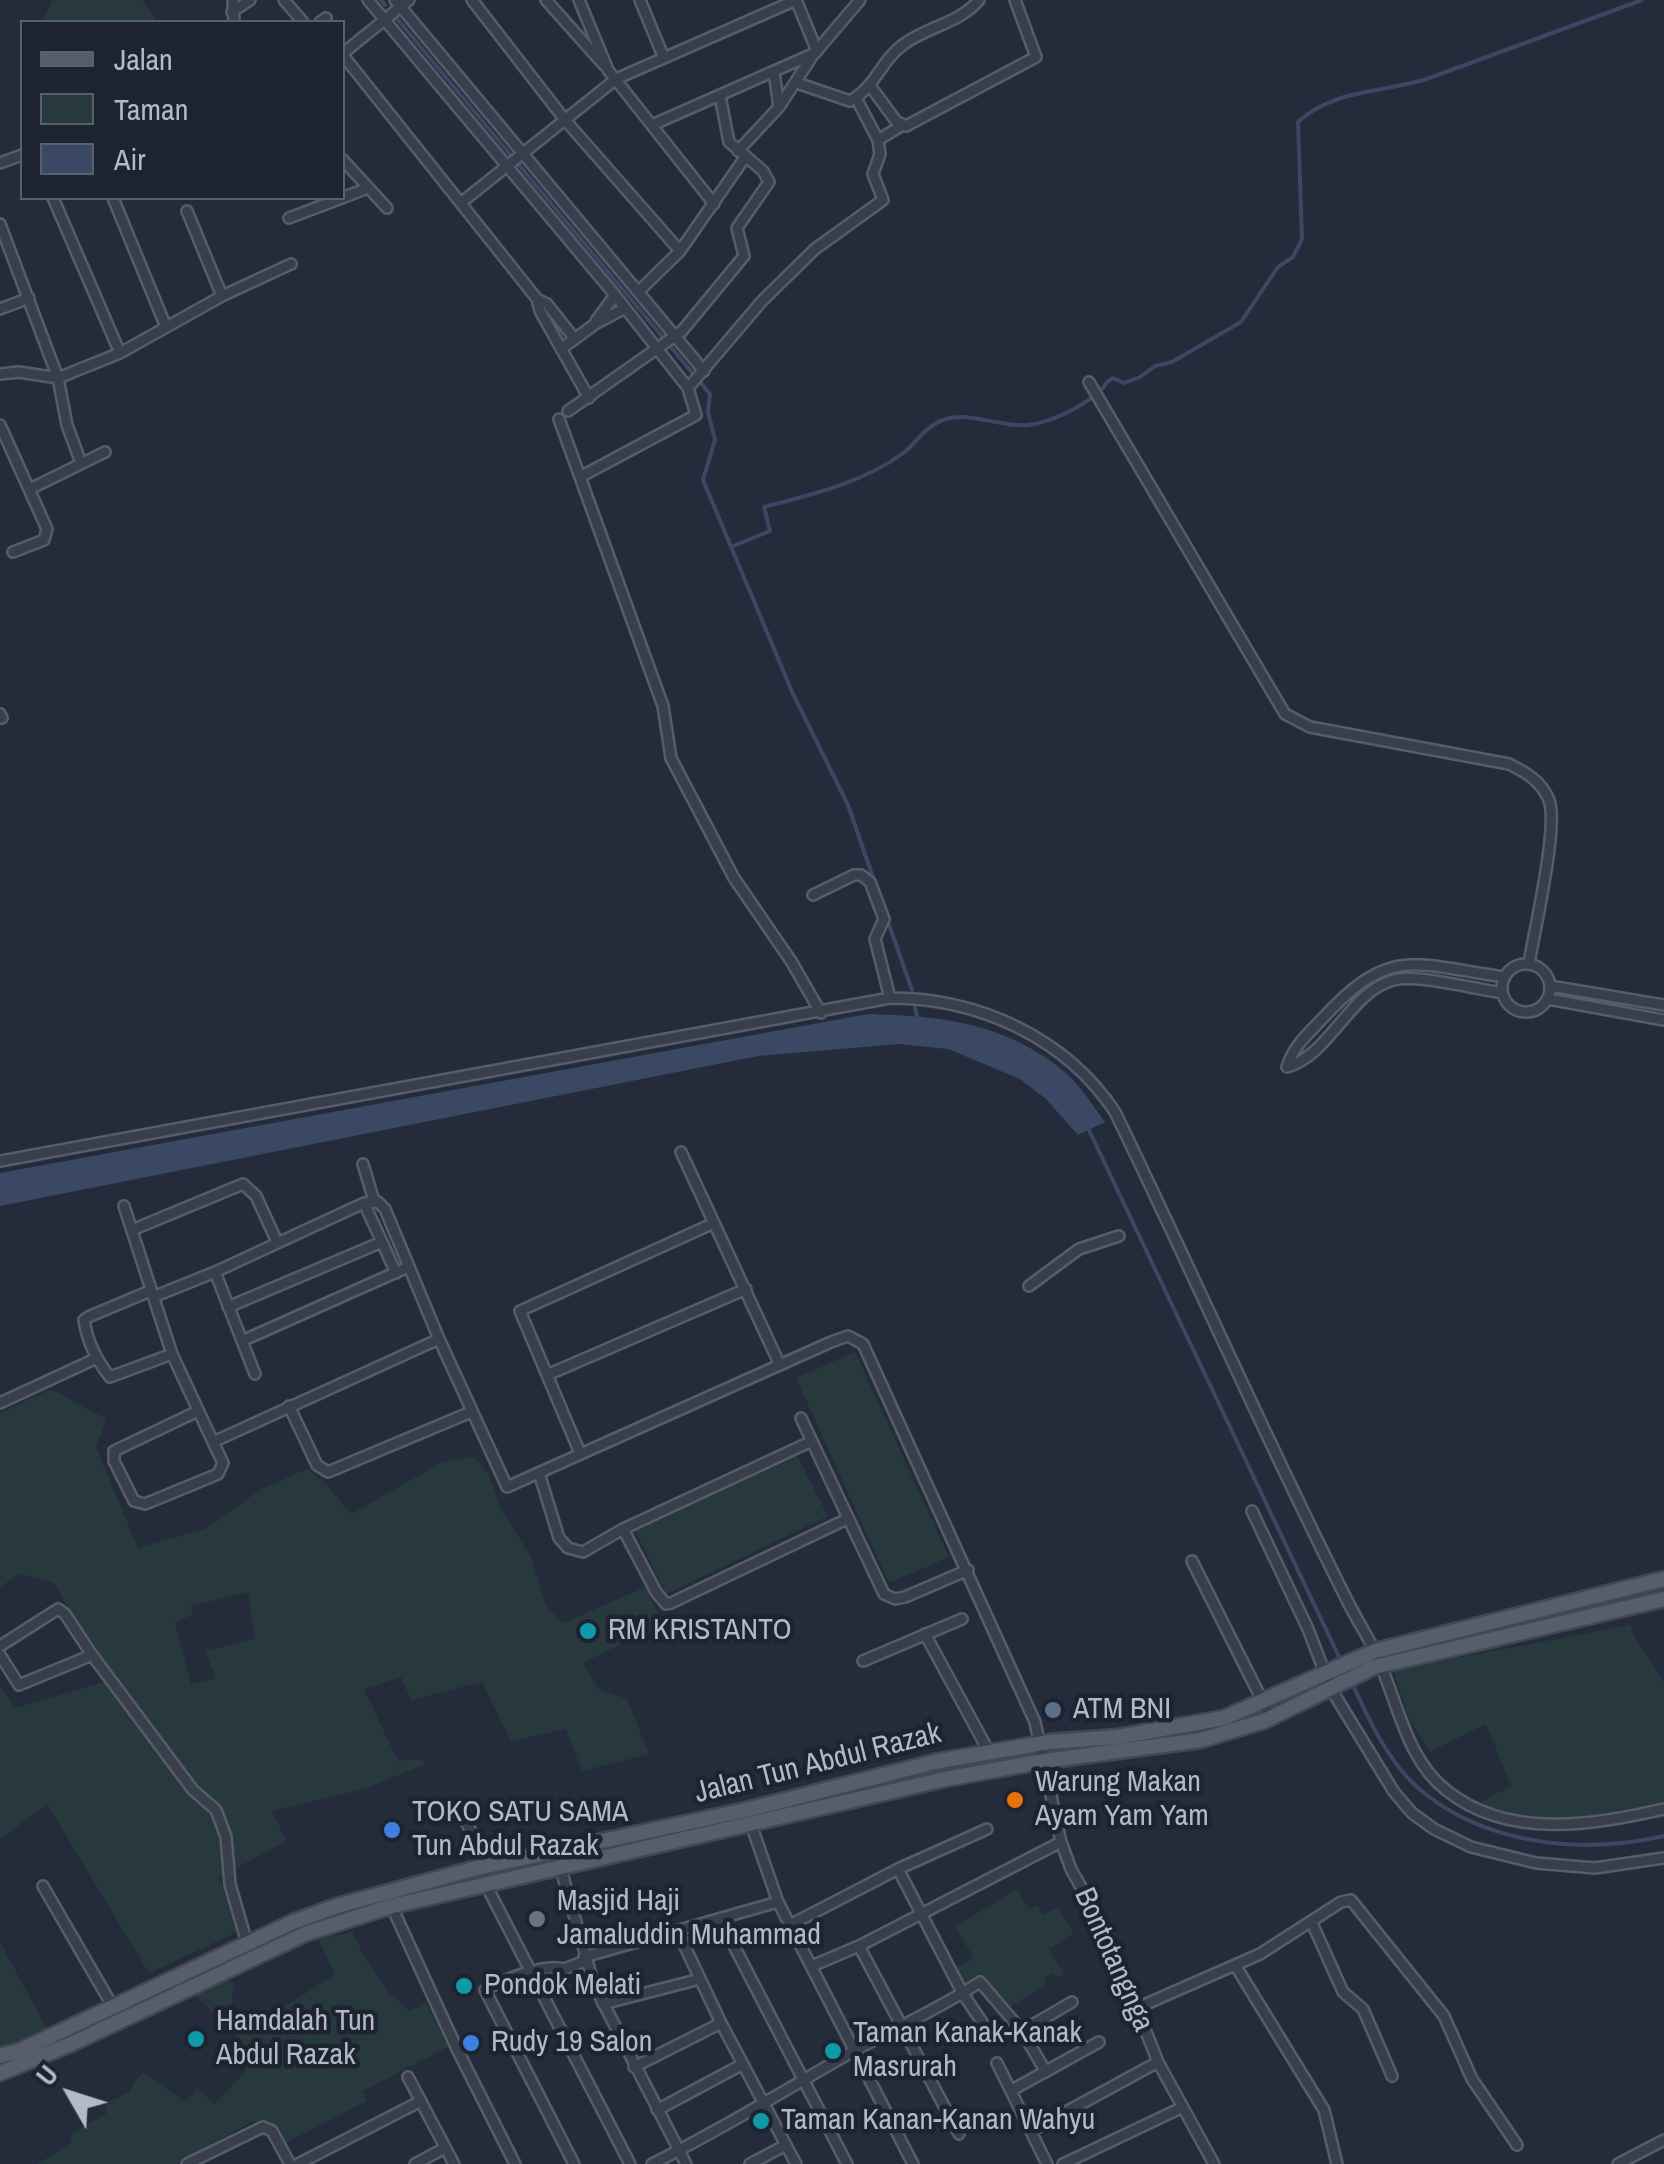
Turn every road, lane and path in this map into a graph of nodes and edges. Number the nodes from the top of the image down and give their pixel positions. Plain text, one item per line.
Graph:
1 (234, 0) edge
2 (250, 0) edge
3 (284, 0) edge
4 (368, 0) edge
5 (472, 0) edge
6 (546, 0) edge
7 (579, 0) edge
8 (796, 0) edge
9 (860, 0) edge
10 (979, 0) edge
11 (1015, 0) edge
12 (642, 1) edge
13 (401, 2) edge
14 (233, 17) edge
15 (384, 19) junction
16 (301, 20) edge
17 (345, 52) edge
18 (816, 52) junction
19 (663, 56) junction
20 (345, 58) edge
21 (608, 70) junction
22 (774, 72) junction
23 (616, 79) junction
24 (797, 82) junction
25 (871, 86) junction
26 (720, 96) junction
27 (856, 98) junction
28 (779, 107) junction
29 (565, 120) junction
30 (652, 125) junction
31 (902, 126) junction
32 (878, 140) junction
33 (524, 152) junction
34 (742, 153) junction
35 (345, 162) edge
36 (508, 166) junction
37 (368, 188) junction
38 (345, 197) edge
39 (53, 200) edge
40 (114, 200) edge
41 (306, 200) edge
42 (337, 200) edge
43 (462, 202) junction
44 (714, 204) junction
45 (387, 208) dead end
46 (311, 210) junction
47 (187, 211) dead end
48 (289, 218) dead end
49 (1, 229) edge
50 (680, 251) junction
51 (291, 264) dead end
52 (638, 292) junction
53 (222, 296) junction
54 (614, 296) junction
55 (29, 298) junction
56 (537, 298) junction
57 (625, 308) junction
58 (0, 309) edge
59 (594, 324) junction
60 (166, 327) junction
61 (574, 338) junction
62 (675, 338) junction
63 (561, 349) junction
64 (658, 350) junction
65 (120, 353) junction
66 (704, 371) junction
67 (0, 374) edge
68 (58, 378) junction
69 (1088, 382) dead end
70 (688, 388) junction
71 (589, 398) junction
72 (568, 411) dead end
73 (559, 419) dead end
74 (0, 425) edge
75 (105, 452) dead end
76 (82, 463) junction
77 (580, 477) junction
78 (30, 489) junction
79 (13, 552) dead end
80 (813, 894) dead end
81 (1529, 964) junction
82 (1504, 977) junction
83 (1550, 986) junction
84 (1502, 992) junction
85 (890, 998) junction
86 (1548, 999) junction
87 (1664, 1005) edge
88 (821, 1013) junction
89 (1664, 1020) edge
90 (681, 1152) dead end
91 (0, 1161) edge
92 (362, 1164) dead end
93 (369, 1202) junction
94 (124, 1206) dead end
95 (714, 1224) junction
96 (132, 1230) junction
97 (1120, 1236) dead end
98 (277, 1242) junction
99 (382, 1242) junction
100 (408, 1267) junction
101 (214, 1272) junction
102 (396, 1272) junction
103 (1029, 1286) dead end
104 (746, 1288) junction
105 (151, 1294) junction
106 (514, 1298) dead end
107 (228, 1306) junction
108 (520, 1311) junction
109 (439, 1339) junction
110 (244, 1340) junction
111 (172, 1354) junction
112 (97, 1358) junction
113 (778, 1363) junction
114 (255, 1374) dead end
115 (547, 1375) junction
116 (0, 1403) edge
117 (289, 1406) junction
118 (198, 1411) junction
119 (471, 1412) junction
120 (801, 1418) dead end
121 (812, 1441) junction
122 (213, 1442) junction
123 (580, 1453) junction
124 (539, 1474) junction
125 (1252, 1512) dead end
126 (847, 1519) junction
127 (623, 1528) junction
128 (1192, 1561) dead end
129 (968, 1570) junction
130 (1664, 1579) edge
131 (1664, 1600) edge
132 (962, 1619) dead end
133 (925, 1634) junction
134 (0, 1646) edge
135 (92, 1654) junction
136 (0, 1655) edge
137 (1374, 1659) junction
138 (863, 1661) dead end
139 (1331, 1681) junction
140 (1265, 1702) junction
141 (1270, 1718) junction
142 (1042, 1744) junction
143 (989, 1752) junction
144 (1044, 1762) junction
145 (1664, 1809) edge
146 (749, 1818) junction
147 (466, 1822) dead end
148 (987, 1829) dead end
149 (1061, 1842) junction
150 (1664, 1858) edge
151 (490, 1866) junction
152 (560, 1866) junction
153 (898, 1869) junction
154 (485, 1883) junction
155 (43, 1886) dead end
156 (388, 1900) junction
157 (778, 1902) junction
158 (920, 1915) junction
159 (720, 1918) junction
160 (1312, 1922) junction
161 (790, 1925) junction
162 (676, 1930) junction
163 (247, 1944) junction
164 (859, 1946) junction
165 (584, 1959) junction
166 (812, 1966) junction
167 (1235, 1966) junction
168 (532, 1973) junction
169 (700, 1979) junction
170 (963, 1994) junction
171 (1072, 2002) dead end
172 (603, 2004) junction
173 (113, 2007) junction
174 (1137, 2008) junction
175 (982, 2022) dead end
176 (721, 2024) junction
177 (902, 2028) junction
178 (1022, 2031) junction
179 (1099, 2042) dead end
180 (855, 2051) junction
181 (0, 2056) edge
182 (1158, 2062) junction
183 (997, 2063) dead end
184 (742, 2064) junction
185 (634, 2067) junction
186 (1046, 2072) junction
187 (0, 2073) edge
188 (1392, 2076) dead end
189 (408, 2077) dead end
190 (803, 2082) junction
191 (1012, 2090) junction
192 (421, 2101) junction
193 (764, 2105) junction
194 (1181, 2108) junction
195 (657, 2110) junction
196 (1032, 2132) junction
197 (959, 2134) dead end
198 (1664, 2140) edge
199 (786, 2145) junction
200 (1517, 2145) dead end
201 (445, 2148) junction
202 (678, 2150) junction
203 (187, 2164) edge
204 (290, 2164) edge
205 (298, 2164) edge
206 (415, 2164) edge
207 (454, 2164) edge
208 (515, 2164) edge
209 (574, 2164) edge
210 (630, 2164) edge
211 (652, 2164) edge
212 (686, 2164) edge
213 (750, 2164) edge
214 (796, 2164) edge
215 (847, 2164) edge
216 (913, 2164) edge
217 (1047, 2164) edge
218 (1063, 2164) edge
219 (1214, 2164) edge
220 (1337, 2164) edge
221 (1618, 2164) edge

1 - 14 street
2 - 14 street
3 - 16 street
4 - 15 street
5 - 29 street
6 - 21 street
7 - 21 street
8 - 18 street
8 - 19 street
9 - 18 street
10 - 25 street
11 - 31 street
12 - 19 street
13 - 15 street
13 - 33 street
15 - 17 street
15 - 36 street
18 - 22 street
18 - 24 street
19 - 23 street
20 - 43 street
21 - 23 street
22 - 26 street
22 - 28 street
23 - 29 street
23 - 30 street
24 - 27 street
24 - 28 street
25 - 27 street
25 - 31 street
26 - 30 street
26 - 34 street
27 - 32 street
28 - 34 street
29 - 33 street
29 - 50 street
30 - 44 street
31 - 32 street
32 - 66 street
33 - 36 street
33 - 52 street
34 - 44 street
34 - 62 street
35 - 37 street
36 - 43 street
36 - 54 street
37 - 38 street
37 - 45 street
39 - 65 street
40 - 60 street
41 - 46 street
42 - 46 street
43 - 56 street
44 - 50 street
46 - 48 street
47 - 53 street
49 - 55 street
50 - 52 street
51 - 53 street
52 - 62 street
53 - 60 street
54 - 57 street
54 - 59 street
55 - 58 street
55 - 68 street
56 - 61 street
56 - 63 street
57 - 59 street
57 - 64 street
59 - 61 street
60 - 65 street
61 - 63 street
62 - 64 street
62 - 66 street
63 - 71 street
64 - 70 street
64 - 71 street
65 - 68 street
66 - 70 street
67 - 68 street
68 - 76 street
69 - 81 street
70 - 77 street
71 - 72 street
73 - 77 street
74 - 78 street
75 - 76 street
76 - 78 street
77 - 88 street
78 - 79 street
80 - 85 street
81 - 82 street
81 - 83 street
82 - 84 street
82 - 84 street
83 - 86 street
83 - 87 street
84 - 86 street
85 - 88 street
85 - 137 street
86 - 89 street
88 - 91 street
90 - 95 street
92 - 93 street
93 - 98 street
93 - 99 street
93 - 100 street
94 - 96 street
95 - 104 street
95 - 108 street
96 - 98 street
96 - 105 street
97 - 103 street
98 - 101 street
99 - 102 street
99 - 107 street
100 - 102 street
100 - 109 street
101 - 105 street
101 - 107 street
102 - 110 street
104 - 113 street
104 - 115 street
105 - 111 street
105 - 112 street
106 - 108 street
107 - 110 street
108 - 115 street
109 - 117 street
109 - 119 street
110 - 114 street
111 - 112 street
111 - 118 street
112 - 116 street
113 - 123 street, Bontotangnga
113 - 129 street, Bontotangnga
115 - 123 street
117 - 119 street
117 - 122 street
118 - 122 street
118 - 122 street
119 - 124 street
120 - 121 street
121 - 126 street
121 - 127 street
123 - 124 street, Bontotangnga
124 - 127 street
125 - 139 street
126 - 127 street
126 - 129 street
128 - 140 street
129 - 142 street, Bontotangnga
130 - 137 main road
131 - 137 main road
132 - 133 street
133 - 138 street
133 - 143 street
134 - 135 street
135 - 136 street
135 - 163 street
137 - 139 main road
137 - 145 street
139 - 140 main road, Jalan Tun Abdul Razak
139 - 141 main road, Jalan Tun Abdul Razak
139 - 150 street
140 - 141 street
140 - 142 main road, Jalan Tun Abdul Razak
141 - 144 main road, Jalan Tun Abdul Razak
142 - 143 main road, Jalan Tun Abdul Razak
142 - 144 street, Bontotangnga
143 - 146 main road, Jalan Tun Abdul Razak
144 - 146 main road, Jalan Tun Abdul Razak
144 - 149 street, Bontotangnga
146 - 151 main road, Jalan Tun Abdul Razak
146 - 152 main road, Jalan Tun Abdul Razak
146 - 157 street
147 - 151 street
148 - 153 street
149 - 158 street
149 - 174 street, Bontotangnga
151 - 156 main road, Jalan Tun Abdul Razak
152 - 154 main road, Jalan Tun Abdul Razak
152 - 165 street
153 - 158 street
153 - 161 street
154 - 156 main road, Jalan Tun Abdul Razak
154 - 168 street
155 - 173 street
156 - 163 main road, Jalan Tun Abdul Razak
156 - 187 main road, Jalan Tun Abdul Razak
156 - 208 street
157 - 159 street
157 - 161 street
158 - 164 street
158 - 170 street
159 - 162 street
159 - 190 street
160 - 167 street
160 - 188 street
160 - 200 street
161 - 166 street
162 - 165 street
162 - 169 street
163 - 173 main road, Jalan Tun Abdul Razak
164 - 166 street
164 - 177 street
165 - 168 street
165 - 172 street
166 - 180 street
167 - 174 street
167 - 220 street
168 - 209 street
168 - 210 street
169 - 172 street
169 - 176 street
170 - 175 street
170 - 177 street
170 - 178 street
171 - 178 street
172 - 185 street
173 - 181 main road, Jalan Tun Abdul Razak
174 - 182 street, Bontotangnga
176 - 184 street
176 - 185 street
177 - 180 street
177 - 197 street
178 - 186 street
179 - 186 street
180 - 190 street
180 - 216 street
182 - 194 street, Bontotangnga
182 - 196 street
183 - 191 street
184 - 193 street
184 - 195 street
185 - 195 street
186 - 191 street
189 - 192 street
190 - 193 street
190 - 215 street
191 - 196 street
192 - 201 street
192 - 205 street
193 - 199 street
193 - 202 street
194 - 218 street
194 - 219 street, Bontotangnga
195 - 202 street
196 - 217 street
198 - 221 street
199 - 213 street
199 - 214 street
201 - 206 street
201 - 207 street
202 - 211 street
202 - 212 street
203 - 204 street

